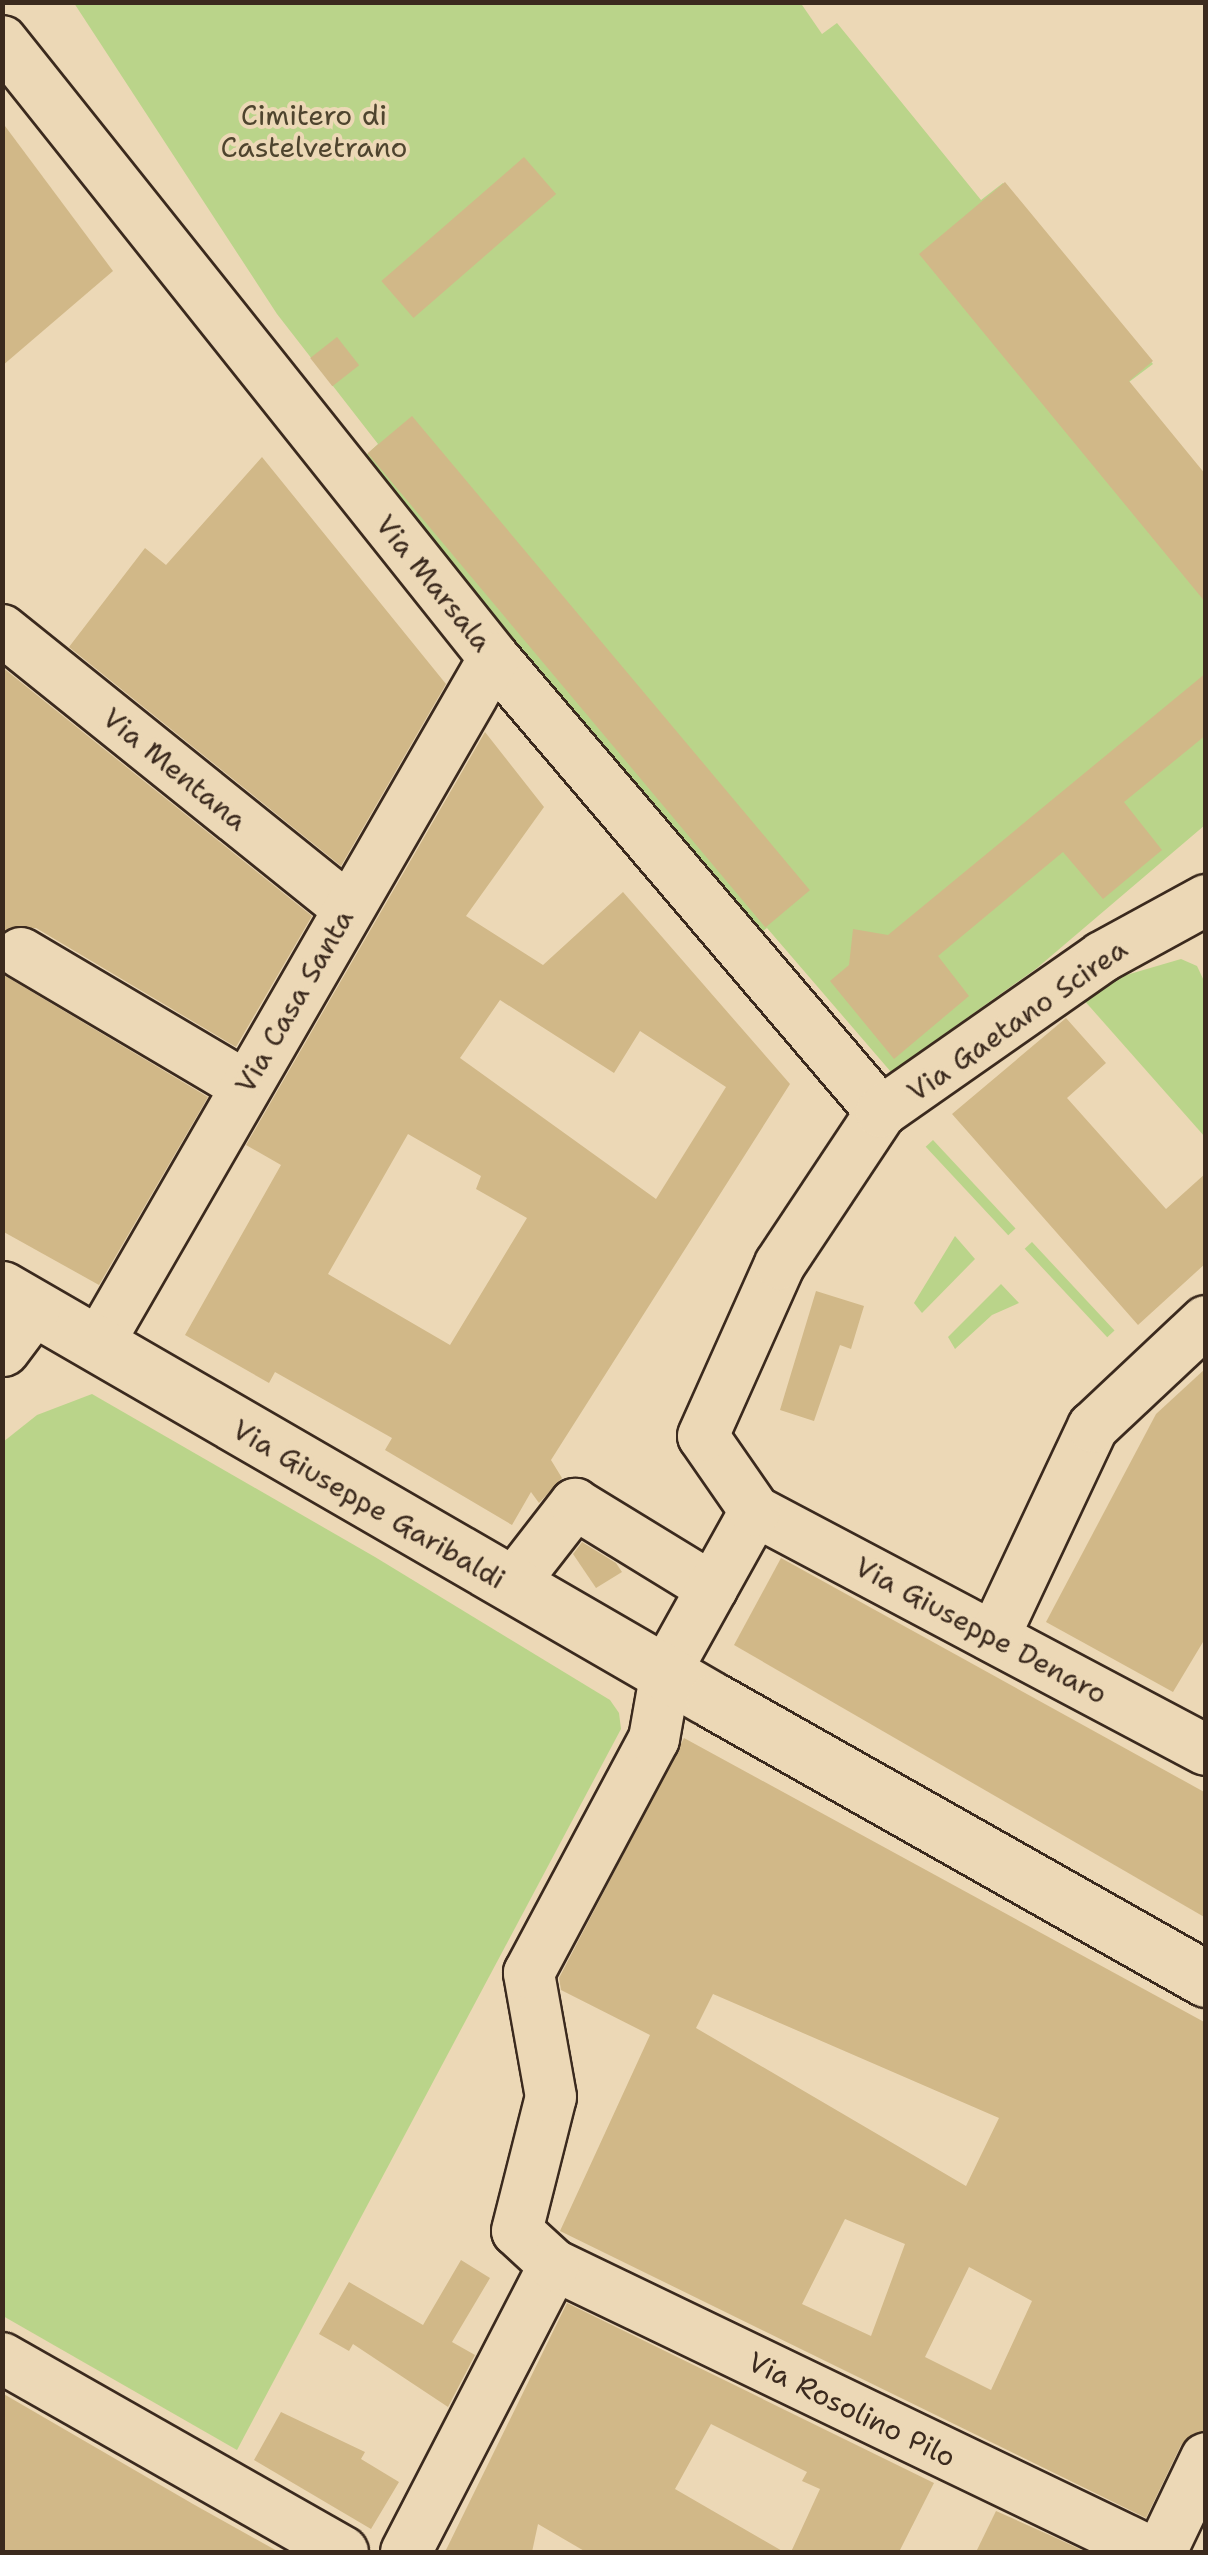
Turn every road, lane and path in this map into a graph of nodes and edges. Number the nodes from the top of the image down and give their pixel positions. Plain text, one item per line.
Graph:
1 (2, 41) edge
2 (2, 630) edge
3 (494, 658) junction
4 (1206, 900) edge
5 (348, 908) junction
6 (21, 953) dead end
7 (246, 1086) junction
8 (881, 1112) junction
9 (12, 1315) edge
10 (1206, 1321) edge
11 (97, 1346) junction
12 (755, 1512) junction
13 (512, 1585) junction
14 (712, 1588) junction
15 (994, 1637) junction
16 (696, 1690) junction
17 (1206, 1750) edge
18 (1206, 1979) edge
19 (554, 2265) junction
20 (2, 2358) edge
21 (1206, 2458) edge
22 (314, 2545) edge
23 (406, 2552) edge
24 (1150, 2552) edge
25 (1160, 2552) edge

1 - 3 street, Via Marsala
2 - 5 street, Via Mentana
3 - 5 street, Via Casa Santa
3 - 8 street, Via Marsala
4 - 8 street, Via Gaetano Scirea
5 - 7 street, Via Casa Santa
6 - 7 street
7 - 11 street, Via Casa Santa
8 - 12 street
9 - 11 main road, Via Giuseppe Garibaldi
10 - 15 street
11 - 13 main road, Via Giuseppe Garibaldi
12 - 14 street
12 - 15 street, Via Giuseppe Denaro
13 - 14 street
13 - 16 main road, Via Giuseppe Garibaldi
14 - 16 street
15 - 17 street, Via Giuseppe Denaro
16 - 18 main road, Via Giuseppe Garibaldi
16 - 19 street, Via Rosolino Pilo
19 - 23 street
19 - 24 street, Via Rosolino Pilo
20 - 22 street
21 - 25 street

